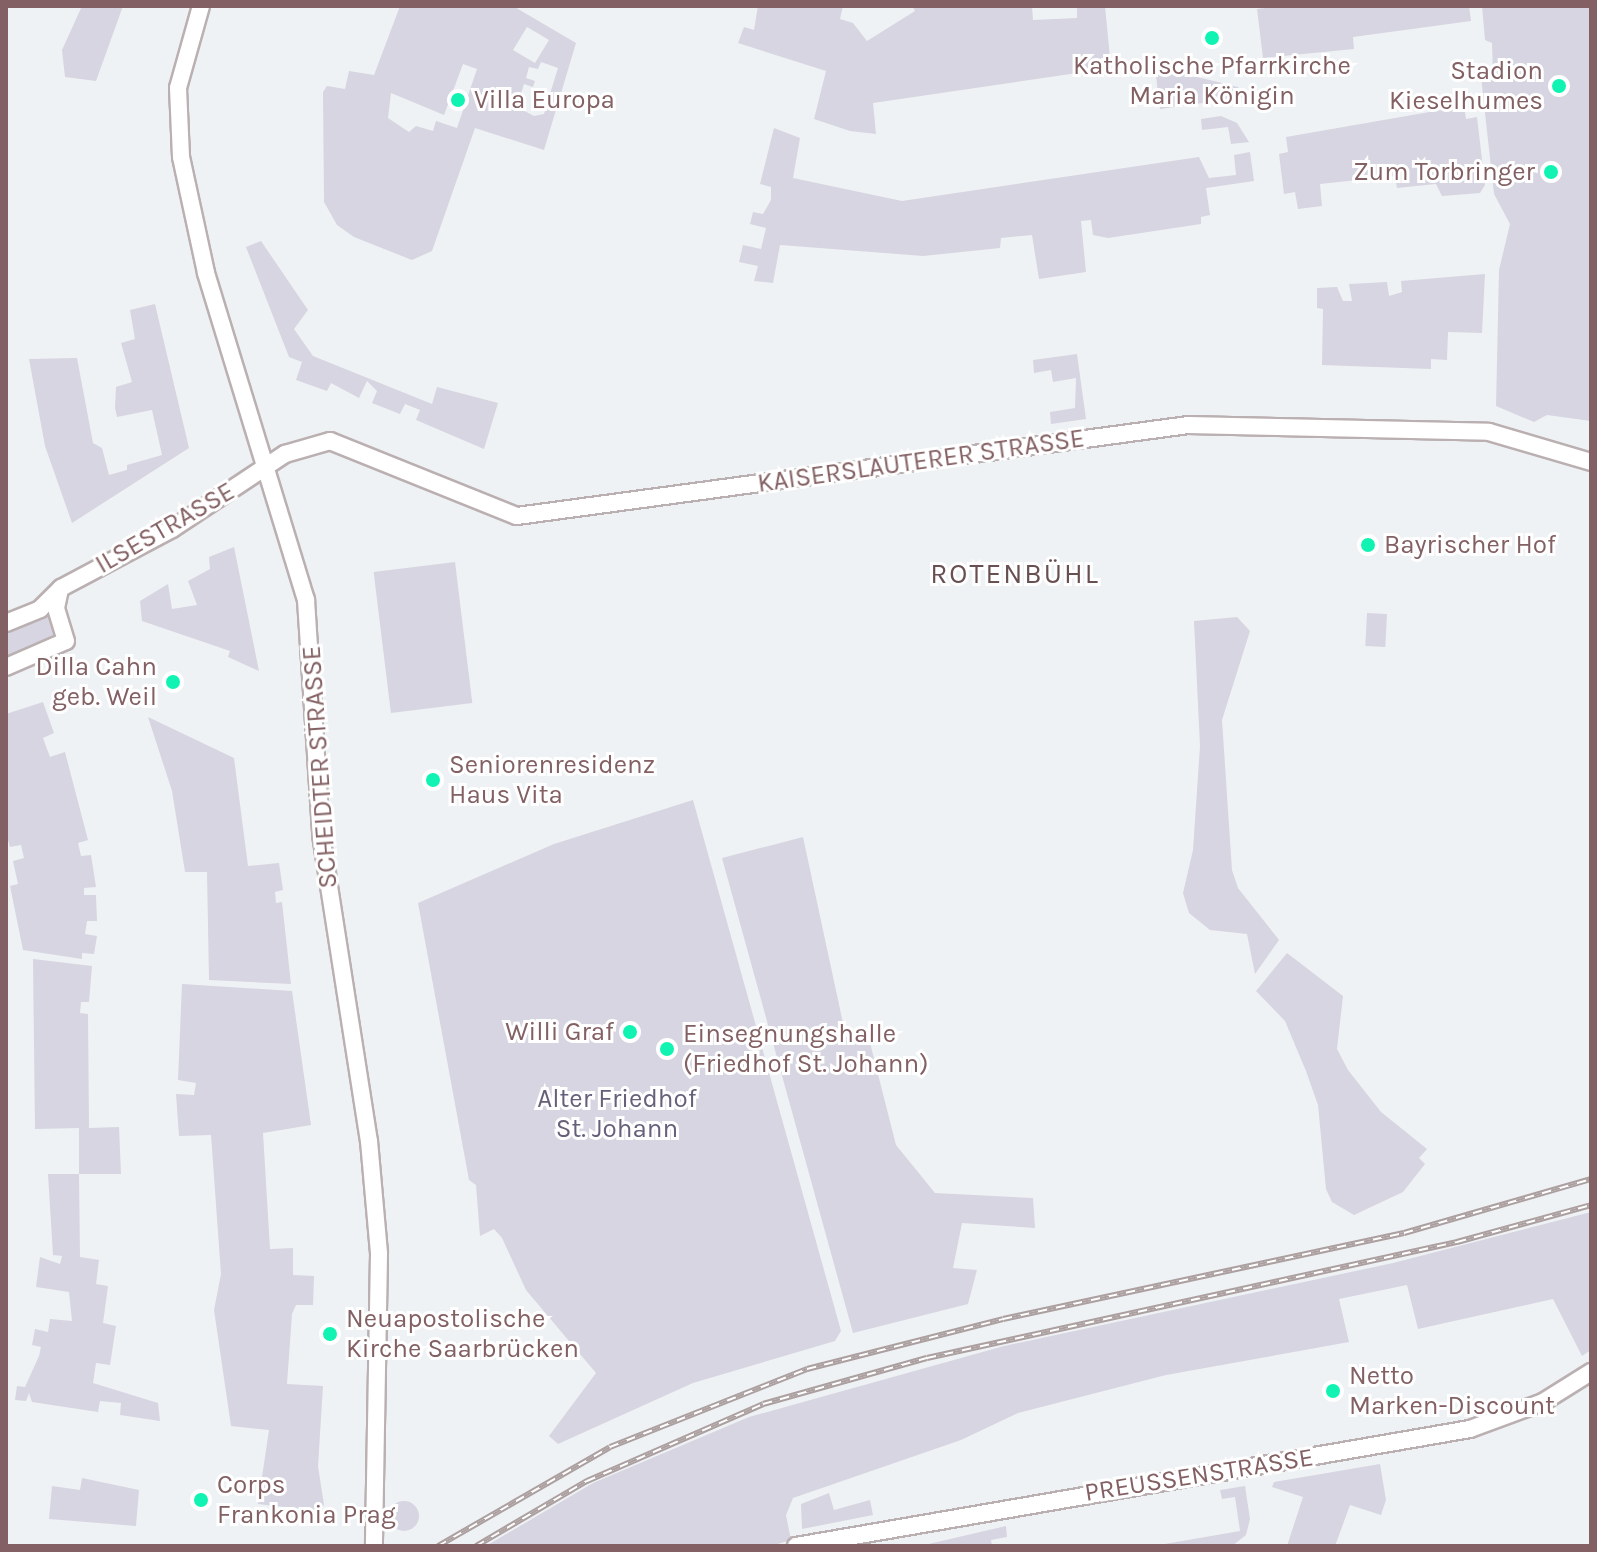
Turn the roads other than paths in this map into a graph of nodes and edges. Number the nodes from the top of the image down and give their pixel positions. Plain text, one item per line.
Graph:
1 (201, 6) edge
2 (1591, 462) edge
3 (268, 466) junction
4 (51, 606) junction
5 (6, 623) edge
6 (6, 667) edge
7 (1590, 1372) edge
8 (374, 1546) edge
9 (796, 1546) edge

1 - 3 street, SCHEIDTER STRASSE
2 - 3 street, KAISERSLAUTERER STRASSE
3 - 4 street, ILSESTRASSE
3 - 8 street, SCHEIDTER STRASSE
4 - 5 street
4 - 6 street
7 - 9 street, PREUSSENSTRASSE

